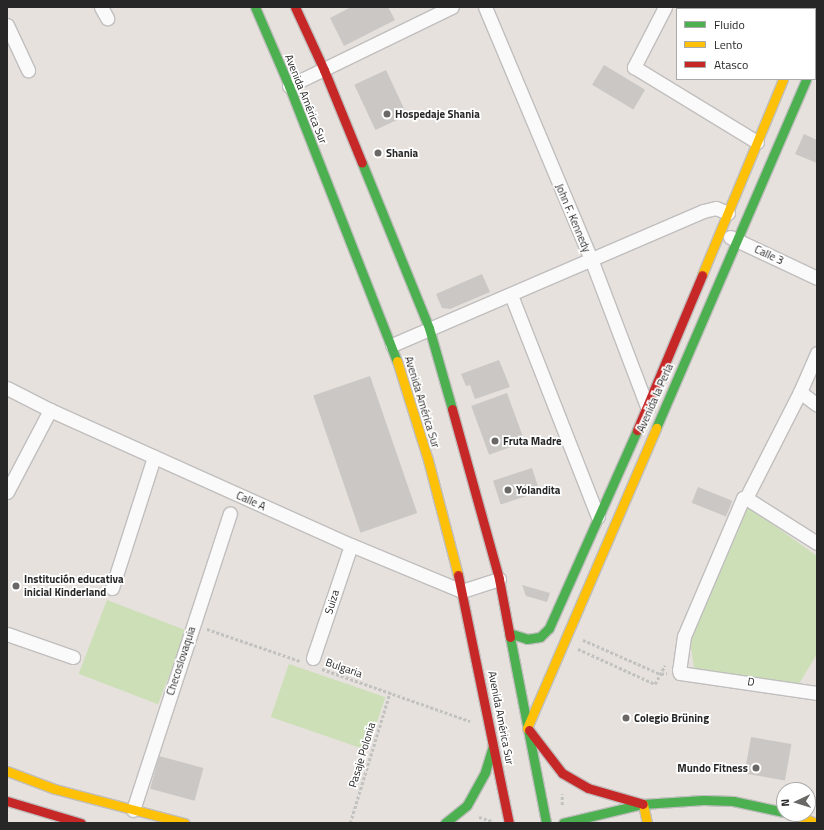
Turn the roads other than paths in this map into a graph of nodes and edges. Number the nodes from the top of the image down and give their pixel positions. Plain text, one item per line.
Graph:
1 (254, 7) edge
2 (295, 7) edge
3 (452, 7) edge
4 (485, 7) edge
5 (664, 7) edge
6 (7, 25) edge
7 (28, 70) dead end
8 (324, 70) junction
9 (783, 80) edge
10 (806, 80) edge
11 (289, 86) junction
12 (757, 142) junction
13 (728, 213) junction
14 (720, 232) junction
15 (738, 240) junction
16 (591, 259) junction
17 (817, 278) edge
18 (511, 295) junction
19 (429, 328) junction
20 (392, 345) junction
21 (817, 353) edge
22 (7, 388) edge
23 (800, 392) junction
24 (817, 405) edge
25 (647, 407) junction
26 (50, 410) junction
27 (653, 432) junction
28 (154, 457) junction
29 (7, 492) edge
30 (746, 498) junction
31 (230, 513) dead end
32 (598, 517) junction
33 (817, 543) edge
34 (351, 545) junction
35 (499, 579) junction
36 (112, 588) dead end
37 (462, 591) junction
38 (509, 633) junction
39 (7, 634) edge
40 (73, 657) dead end
41 (310, 661) road end
42 (817, 693) edge
43 (526, 728) junction
44 (494, 743) junction
45 (7, 771) edge
46 (7, 801) edge
47 (643, 804) junction
48 (133, 810) junction
49 (776, 810) edge
50 (81, 823) edge
51 (185, 823) edge
52 (445, 823) edge
53 (509, 823) edge
54 (546, 823) edge
55 (563, 823) edge
56 (648, 823) edge

1 - 11 main road, Avenida América Sur
2 - 8 main road
3 - 8 street
4 - 16 street, John F. Kennedy
5 - 12 street
6 - 7 street
8 - 11 street
8 - 19 main road
9 - 12 main road, Avenida la Perla
10 - 15 main road, Avenida la Perla
11 - 20 main road, Avenida América Sur
12 - 13 main road, Avenida la Perla
13 - 14 main road, Avenida la Perla
13 - 16 street
14 - 15 street, Calle 3
14 - 25 main road, Avenida la Perla
15 - 17 street, Calle 3
15 - 27 main road, Avenida la Perla
16 - 18 street
16 - 25 street, John F. Kennedy
18 - 19 street
18 - 32 street
19 - 20 street
19 - 35 main road
20 - 37 main road, Avenida América Sur
21 - 23 street
22 - 26 street, Calle A
23 - 24 street
23 - 30 street
25 - 27 street, John F. Kennedy
25 - 32 main road, Avenida la Perla
26 - 28 street, Calle A
26 - 29 street
27 - 43 main road, Avenida la Perla
28 - 34 street, Calle A
28 - 36 street
30 - 33 street
30 - 42 street, D
31 - 48 street, Checoslovaquia
32 - 38 main road, Avenida la Perla
34 - 37 street, Calle A
34 - 41 street, Suiza
35 - 37 street
35 - 38 main road
37 - 44 main road, Avenida América Sur
38 - 43 main road
39 - 40 street
43 - 47 main road
43 - 54 main road
44 - 52 main road
44 - 53 main road, Avenida América Sur
45 - 48 main road
46 - 50 main road
47 - 49 main road
47 - 55 main road
47 - 56 main road
48 - 51 main road

